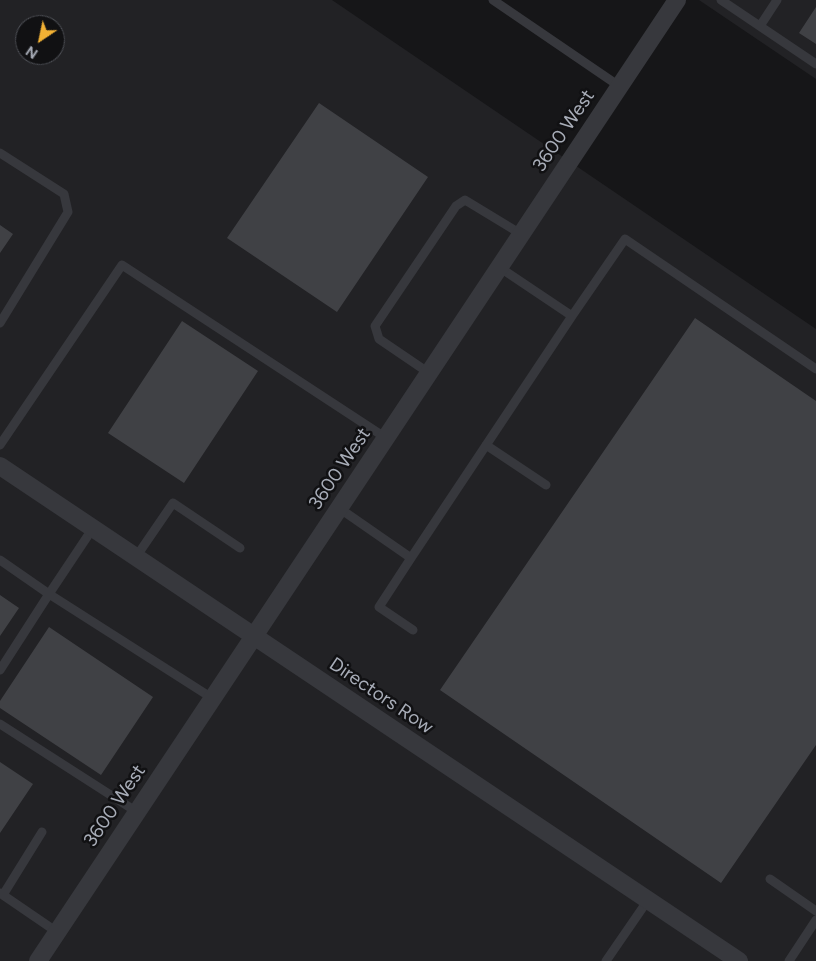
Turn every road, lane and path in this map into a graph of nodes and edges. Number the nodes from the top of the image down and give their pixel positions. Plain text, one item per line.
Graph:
1 (493, 0) edge
2 (677, 0) edge
3 (721, 0) edge
4 (777, 0) edge
5 (760, 26) junction
6 (816, 64) edge
7 (619, 86) junction
8 (0, 153) edge
9 (521, 234) junction
10 (499, 267) junction
11 (572, 316) junction
12 (0, 323) edge
13 (816, 369) edge
14 (429, 373) junction
15 (386, 438) junction
16 (0, 445) edge
17 (486, 445) junction
18 (0, 466) edge
19 (546, 485) dead end
20 (339, 508) junction
21 (93, 528) junction
22 (240, 548) dead end
23 (136, 557) junction
24 (411, 558) junction
25 (0, 560) edge
26 (49, 594) junction
27 (413, 630) dead end
28 (254, 636) junction
29 (0, 670) edge
30 (212, 698) junction
31 (0, 724) edge
32 (137, 812) junction
33 (42, 832) dead end
34 (770, 879) dead end
35 (2, 894) edge
36 (648, 900) junction
37 (816, 911) edge
38 (816, 920) edge
39 (57, 932) junction
40 (38, 961) edge
41 (606, 961) edge
42 (739, 961) edge
43 (789, 961) edge

1 - 7 lane
2 - 7 street, 3600 West
3 - 5 lane
4 - 5 lane
5 - 6 lane
7 - 9 street, 3600 West
8 - 12 lane
9 - 10 street, 3600 West
9 - 14 lane
10 - 11 lane
10 - 14 street, 3600 West
11 - 13 lane
11 - 17 lane
14 - 15 street, 3600 West
15 - 16 lane
15 - 20 street, 3600 West
17 - 19 lane
17 - 24 lane
18 - 21 street, Directors Row
20 - 24 lane
20 - 28 street, 3600 West
21 - 23 street, Directors Row
21 - 26 lane
22 - 23 lane
23 - 28 street, Directors Row
24 - 27 lane
25 - 26 lane
26 - 29 lane
26 - 30 lane
28 - 30 street, 3600 West
28 - 36 street, Directors Row
30 - 32 street, 3600 West
31 - 32 lane
32 - 39 street, 3600 West
33 - 35 lane
34 - 37 lane
35 - 39 lane
36 - 41 lane
36 - 42 street, Directors Row
38 - 43 lane
39 - 40 street, 3600 West

